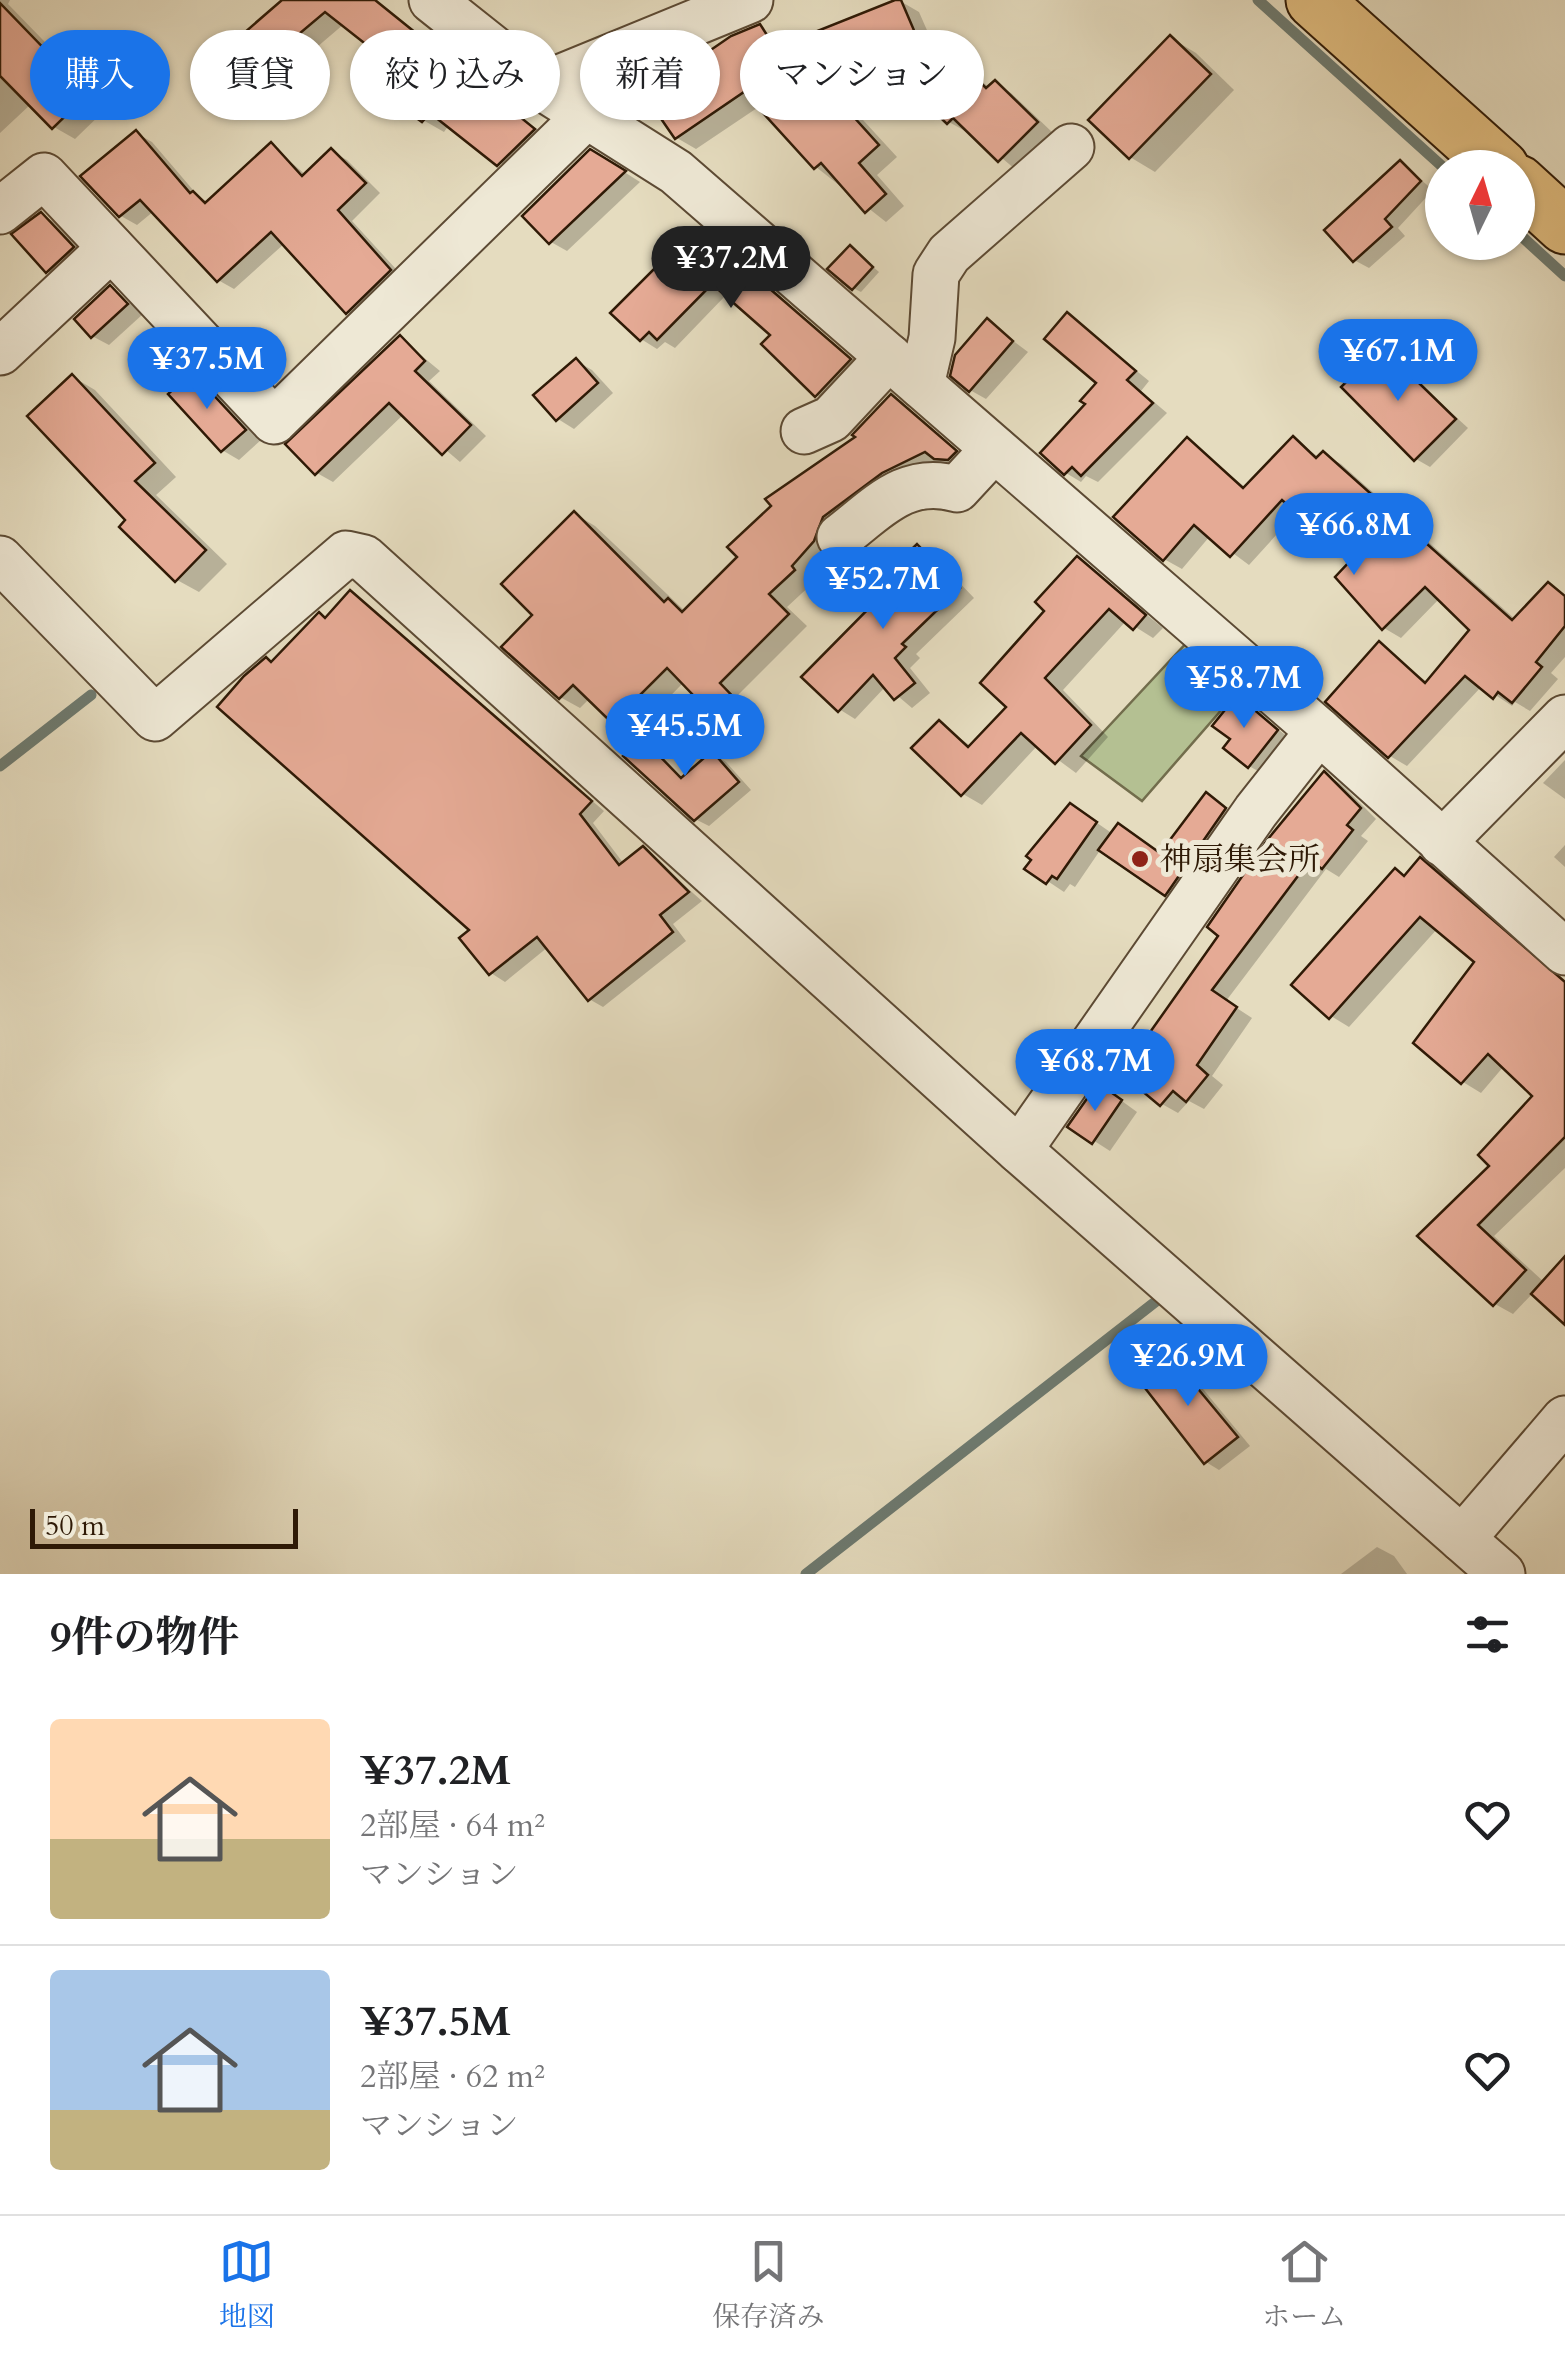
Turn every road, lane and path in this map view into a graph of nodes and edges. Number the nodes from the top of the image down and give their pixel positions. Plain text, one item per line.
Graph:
1 (432, 0) edge
2 (750, 0) edge
3 (1314, 0) edge
4 (470, 30) edge
5 (560, 78) edge
6 (582, 120) edge
7 (595, 120) edge
8 (1071, 147) dead end
9 (1480, 150) edge
10 (1535, 199) edge
11 (0, 211) edge
12 (1565, 226) edge
13 (111, 248) junction
14 (0, 352) edge
15 (905, 371) junction
16 (804, 431) dead end
17 (994, 449) junction
18 (840, 537) dead end
19 (0, 559) edge
20 (1565, 718) edge
21 (1319, 731) junction
22 (1442, 844) junction
23 (1565, 952) edge
24 (1019, 1150) junction
25 (1565, 1419) edge
26 (1462, 1539) junction
27 (1502, 1574) edge

1 - 4 street
2 - 5 street
3 - 9 main road
6 - 13 street
7 - 15 street
8 - 15 street
10 - 12 main road
11 - 13 street
13 - 14 street
15 - 16 street
15 - 17 street
17 - 18 street
17 - 21 street
19 - 24 street
20 - 22 street
21 - 22 street
21 - 24 street
22 - 23 street
24 - 26 street
25 - 26 street
26 - 27 street

